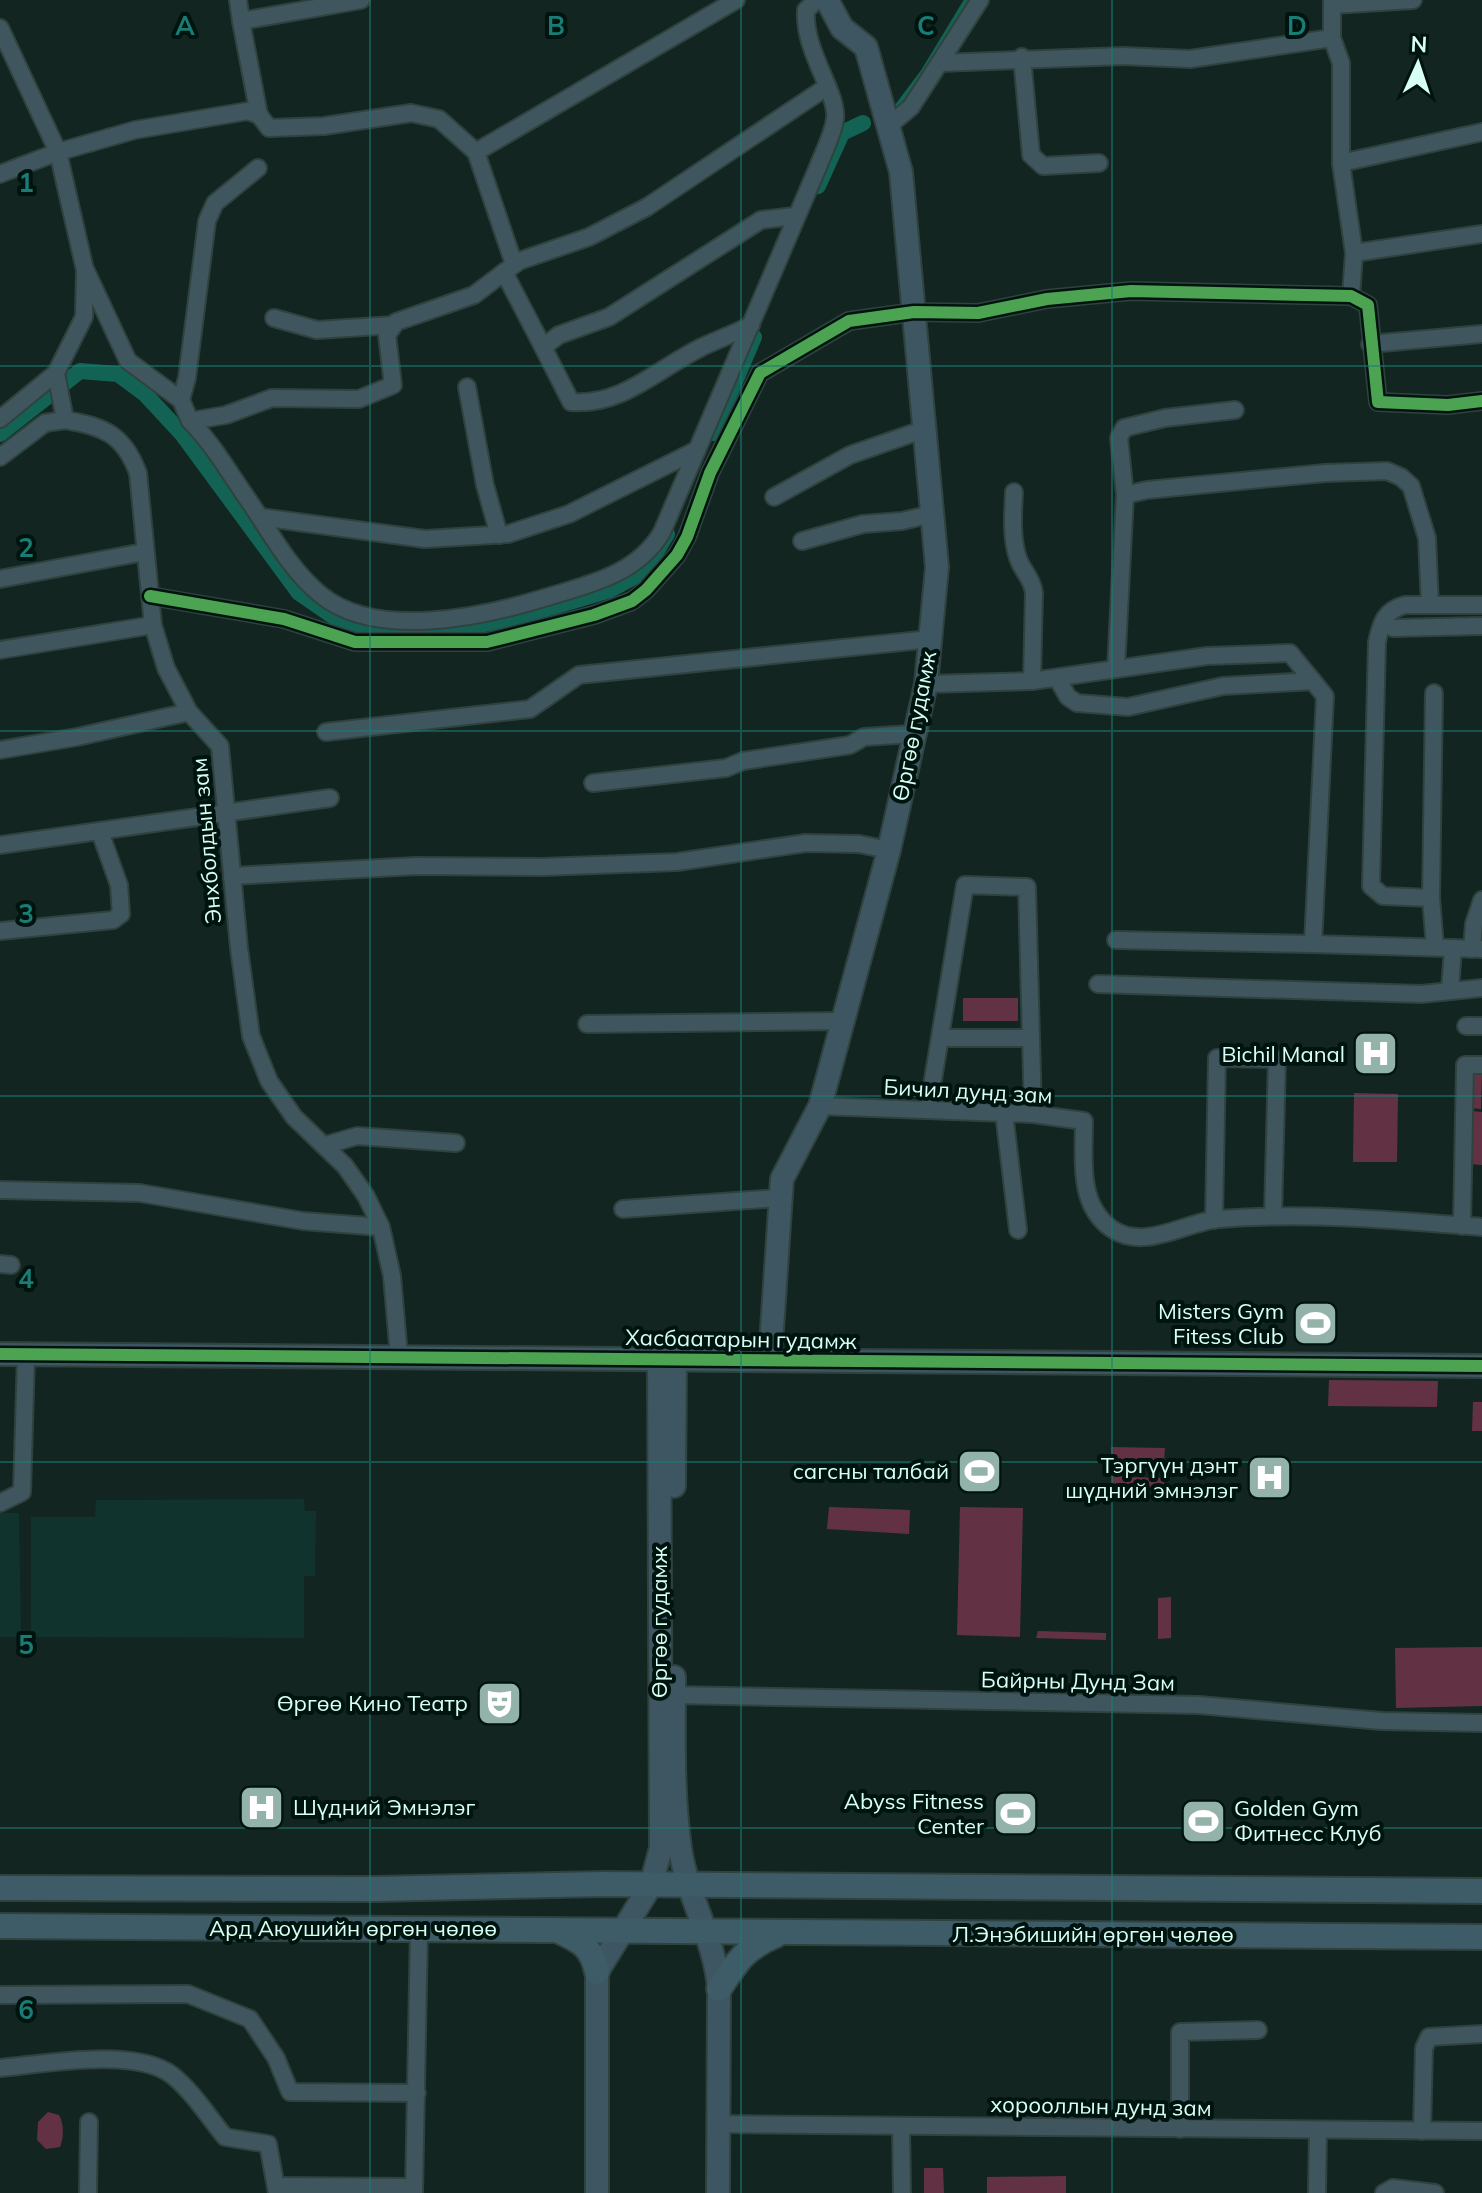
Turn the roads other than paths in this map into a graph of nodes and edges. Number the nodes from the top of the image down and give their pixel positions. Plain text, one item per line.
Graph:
1 (238, 0) edge
2 (361, 0) edge
3 (736, 0) edge
4 (817, 0) edge
5 (827, 0) edge
6 (980, 0) edge
7 (1413, 0) edge
8 (1332, 3) edge
9 (241, 21) junction
10 (0, 28) edge
11 (1332, 38) junction
12 (1022, 57) junction
13 (940, 63) junction
14 (825, 88) junction
15 (259, 115) junction
16 (886, 128) junction
17 (1482, 132) edge
18 (58, 152) junction
19 (476, 152) junction
20 (1099, 163) dead end
21 (1341, 163) junction
22 (258, 168) dead end
23 (0, 174) edge
24 (795, 216) junction
25 (1482, 234) edge
26 (1354, 253) junction
27 (509, 268) junction
28 (85, 270) junction
29 (1351, 296) junction
30 (914, 312) junction
31 (274, 318) dead end
32 (394, 325) junction
33 (751, 325) junction
34 (1482, 334) edge
35 (1370, 344) junction
36 (543, 347) junction
37 (56, 373) junction
38 (467, 387) dead end
39 (181, 400) junction
40 (1482, 401) edge
41 (1235, 410) dead end
42 (0, 419) edge
43 (65, 420) junction
44 (190, 421) junction
45 (925, 429) junction
46 (697, 450) junction
47 (0, 457) edge
48 (1014, 492) dead end
49 (1125, 495) junction
50 (774, 497) dead end
51 (932, 514) junction
52 (260, 517) junction
53 (499, 535) junction
54 (802, 541) dead end
55 (144, 552) junction
56 (0, 579) edge
57 (150, 596) junction
58 (1430, 605) junction
59 (1482, 605) edge
60 (153, 625) junction
61 (1482, 626) edge
62 (1393, 628) dead end
63 (931, 639) junction
64 (0, 650) edge
65 (1116, 669) junction
66 (1057, 678) junction
67 (1032, 681) junction
68 (1313, 681) junction
69 (926, 684) junction
70 (1434, 693) dead end
71 (189, 712) junction
72 (326, 732) dead end
73 (912, 734) junction
74 (0, 750) edge
75 (593, 783) dead end
76 (330, 798) dead end
77 (229, 812) junction
78 (100, 832) junction
79 (0, 845) edge
80 (889, 850) junction
81 (232, 876) junction
82 (1431, 898) junction
83 (1482, 900) edge
84 (0, 931) edge
85 (1116, 940) dead end
86 (1313, 944) junction
87 (1435, 947) junction
88 (1453, 948) junction
89 (1477, 949) edge
90 (1098, 984) dead end
91 (1482, 988) edge
92 (1450, 990) junction
93 (843, 1021) junction
94 (587, 1024) dead end
95 (940, 1038) junction
96 (1031, 1038) junction
97 (1482, 1065) edge
98 (820, 1106) junction
99 (928, 1110) junction
100 (1004, 1113) junction
101 (1033, 1114) junction
102 (456, 1143) dead end
103 (326, 1145) junction
104 (0, 1190) edge
105 (779, 1198) junction
106 (623, 1209) dead end
107 (1273, 1216) junction
108 (1214, 1220) junction
109 (1462, 1226) junction
110 (381, 1227) junction
111 (1482, 1227) edge
112 (1018, 1230) dead end
113 (0, 1354) edge
114 (26, 1354) junction
115 (399, 1356) junction
116 (667, 1358) junction
117 (770, 1359) junction
118 (1482, 1366) edge
119 (0, 1503) edge
120 (674, 1695) junction
121 (1482, 1723) edge
122 (651, 1885) junction
123 (688, 1885) junction
124 (4, 1890) edge
125 (1244, 1891) junction
126 (1482, 1891) edge
127 (0, 1926) edge
128 (419, 1929) junction
129 (553, 1929) junction
130 (627, 1929) junction
131 (705, 1929) junction
132 (778, 1934) junction
133 (1236, 1934) junction
134 (1482, 1937) edge
135 (597, 1972) junction
136 (719, 1989) junction
137 (0, 1995) edge
138 (1258, 2030) dead end
139 (1482, 2034) edge
140 (0, 2068) edge
141 (417, 2093) junction
142 (89, 2122) dead end
143 (719, 2124) junction
144 (901, 2127) junction
145 (1180, 2129) junction
146 (1318, 2130) junction
147 (1422, 2131) junction
148 (1482, 2131) edge
149 (277, 2190) edge
150 (414, 2190) edge
151 (88, 2193) edge
152 (597, 2193) edge
153 (718, 2193) edge
154 (902, 2193) edge
155 (1317, 2193) edge
156 (1384, 2193) edge
157 (1435, 2193) edge

1 - 9 street
2 - 9 street
3 - 19 street
4 - 14 street
5 - 16 street, Өргөө гудамж
6 - 13 street
7 - 8 street
8 - 11 street
9 - 15 street
10 - 18 street
11 - 12 street
11 - 21 street
12 - 13 street
12 - 20 street
13 - 16 street
14 - 24 street
14 - 27 street
15 - 18 street
15 - 19 street
16 - 30 street, Өргөө гудамж
17 - 21 street
18 - 23 street
18 - 28 street
19 - 27 street
21 - 26 street
22 - 39 street
24 - 33 street
24 - 36 street
25 - 26 street
26 - 29 street
27 - 32 street
27 - 36 street
28 - 37 street
28 - 39 street
29 - 30 street
29 - 35 street
30 - 45 street, Өргөө гудамж
30 - 57 street
31 - 32 street
32 - 44 street
33 - 36 street
33 - 46 street
34 - 35 street
35 - 40 street
37 - 42 street
37 - 43 street
38 - 53 street
39 - 44 street
41 - 49 street
43 - 47 street
43 - 55 street, Энхболдын зам
44 - 52 street
45 - 50 street
45 - 51 street, Өргөө гудамж
46 - 52 street
46 - 53 street
48 - 67 street
49 - 58 street
49 - 65 street
51 - 54 street
51 - 63 street, Өргөө гудамж
52 - 53 street
55 - 56 street
55 - 57 street, Энхболдын зам
57 - 60 street, Энхболдын зам
58 - 59 street
58 - 82 street
60 - 64 street
60 - 71 street, Энхболдын зам
61 - 62 street
63 - 69 street, Өргөө гудамж
63 - 72 street
65 - 66 street
65 - 68 street
66 - 67 street
66 - 68 street
67 - 69 street
68 - 86 street
69 - 73 street, Өргөө гудамж
70 - 82 street
71 - 74 street
71 - 77 street, Энхболдын зам
73 - 75 street
73 - 80 street, Өргөө гудамж
76 - 77 street
77 - 78 street
77 - 81 street, Энхболдын зам
78 - 79 street
78 - 84 street
80 - 81 street
80 - 93 street, Өргөө гудамж
81 - 103 street, Энхболдын зам
82 - 87 street
83 - 89 street
85 - 86 street
86 - 87 street
87 - 88 street
88 - 89 street
88 - 92 street
90 - 92 street
91 - 92 street
93 - 94 street
93 - 98 street, Өргөө гудамж
95 - 96 street
95 - 96 street
95 - 99 street
96 - 101 street
97 - 109 street
98 - 99 street, Бичил дунд зам
98 - 105 street, Өргөө гудамж
99 - 100 street, Бичил дунд зам
100 - 101 street, Бичил дунд зам
100 - 112 street
101 - 108 street, Бичил дунд зам
102 - 103 street
103 - 110 street, Энхболдын зам
104 - 110 street
105 - 106 street
105 - 117 street, Өргөө гудамж
107 - 108 street, Бичил дунд зам
107 - 108 street
107 - 109 street, Бичил дунд зам
109 - 111 street, Бичил дунд зам
110 - 115 street, Энхболдын зам
113 - 114 street, Хасбаатарын гудамж
114 - 115 street, Хасбаатарын гудамж
114 - 119 street
115 - 116 street, Хасбаатарын гудамж
116 - 117 street, Хасбаатарын гудамж
116 - 120 street, Өргөө гудамж
116 - 122 street, Өргөө гудамж
117 - 118 street, Хасбаатарын гудамж
120 - 121 street, Байрны Дунд Зам
120 - 123 street, Өргөө гудамж
122 - 123 main road, Ард Аюушийн өргөн чөлөө
122 - 124 main road, Ард Аюушийн өргөн чөлөө
122 - 130 street, Өргөө гудамж
123 - 125 main road, Л.Энэбишийн өргөн чөлөө
123 - 131 street, Өргөө гудамж
125 - 126 main road, Л.Энэбишийн өргөн чөлөө
125 - 133 main road
127 - 128 main road, Ард Аюушийн өргөн чөлөө
128 - 129 main road, Ард Аюушийн өргөн чөлөө
128 - 141 street
129 - 130 main road, Ард Аюушийн өргөн чөлөө
129 - 135 main road
130 - 131 main road, Ард Аюушийн өргөн чөлөө
130 - 135 street, Өргөө гудамж
131 - 132 main road, Л.Энэбишийн өргөн чөлөө
131 - 136 street, Өргөө гудамж
132 - 133 main road, Л.Энэбишийн өргөн чөлөө
132 - 136 main road
133 - 134 main road, Л.Энэбишийн өргөн чөлөө
135 - 152 street
136 - 143 street, Өргөө гудамж
137 - 141 street
138 - 145 street
139 - 147 street
140 - 149 street
141 - 150 street
142 - 151 street
143 - 144 street, хорооллын дунд зам
143 - 153 street, Өргөө гудамж
144 - 145 street, хорооллын дунд зам
144 - 154 street
145 - 146 street, хорооллын дунд зам
146 - 147 street, хорооллын дунд зам
146 - 155 street
147 - 148 street, хорооллын дунд зам
149 - 150 street
156 - 157 street

